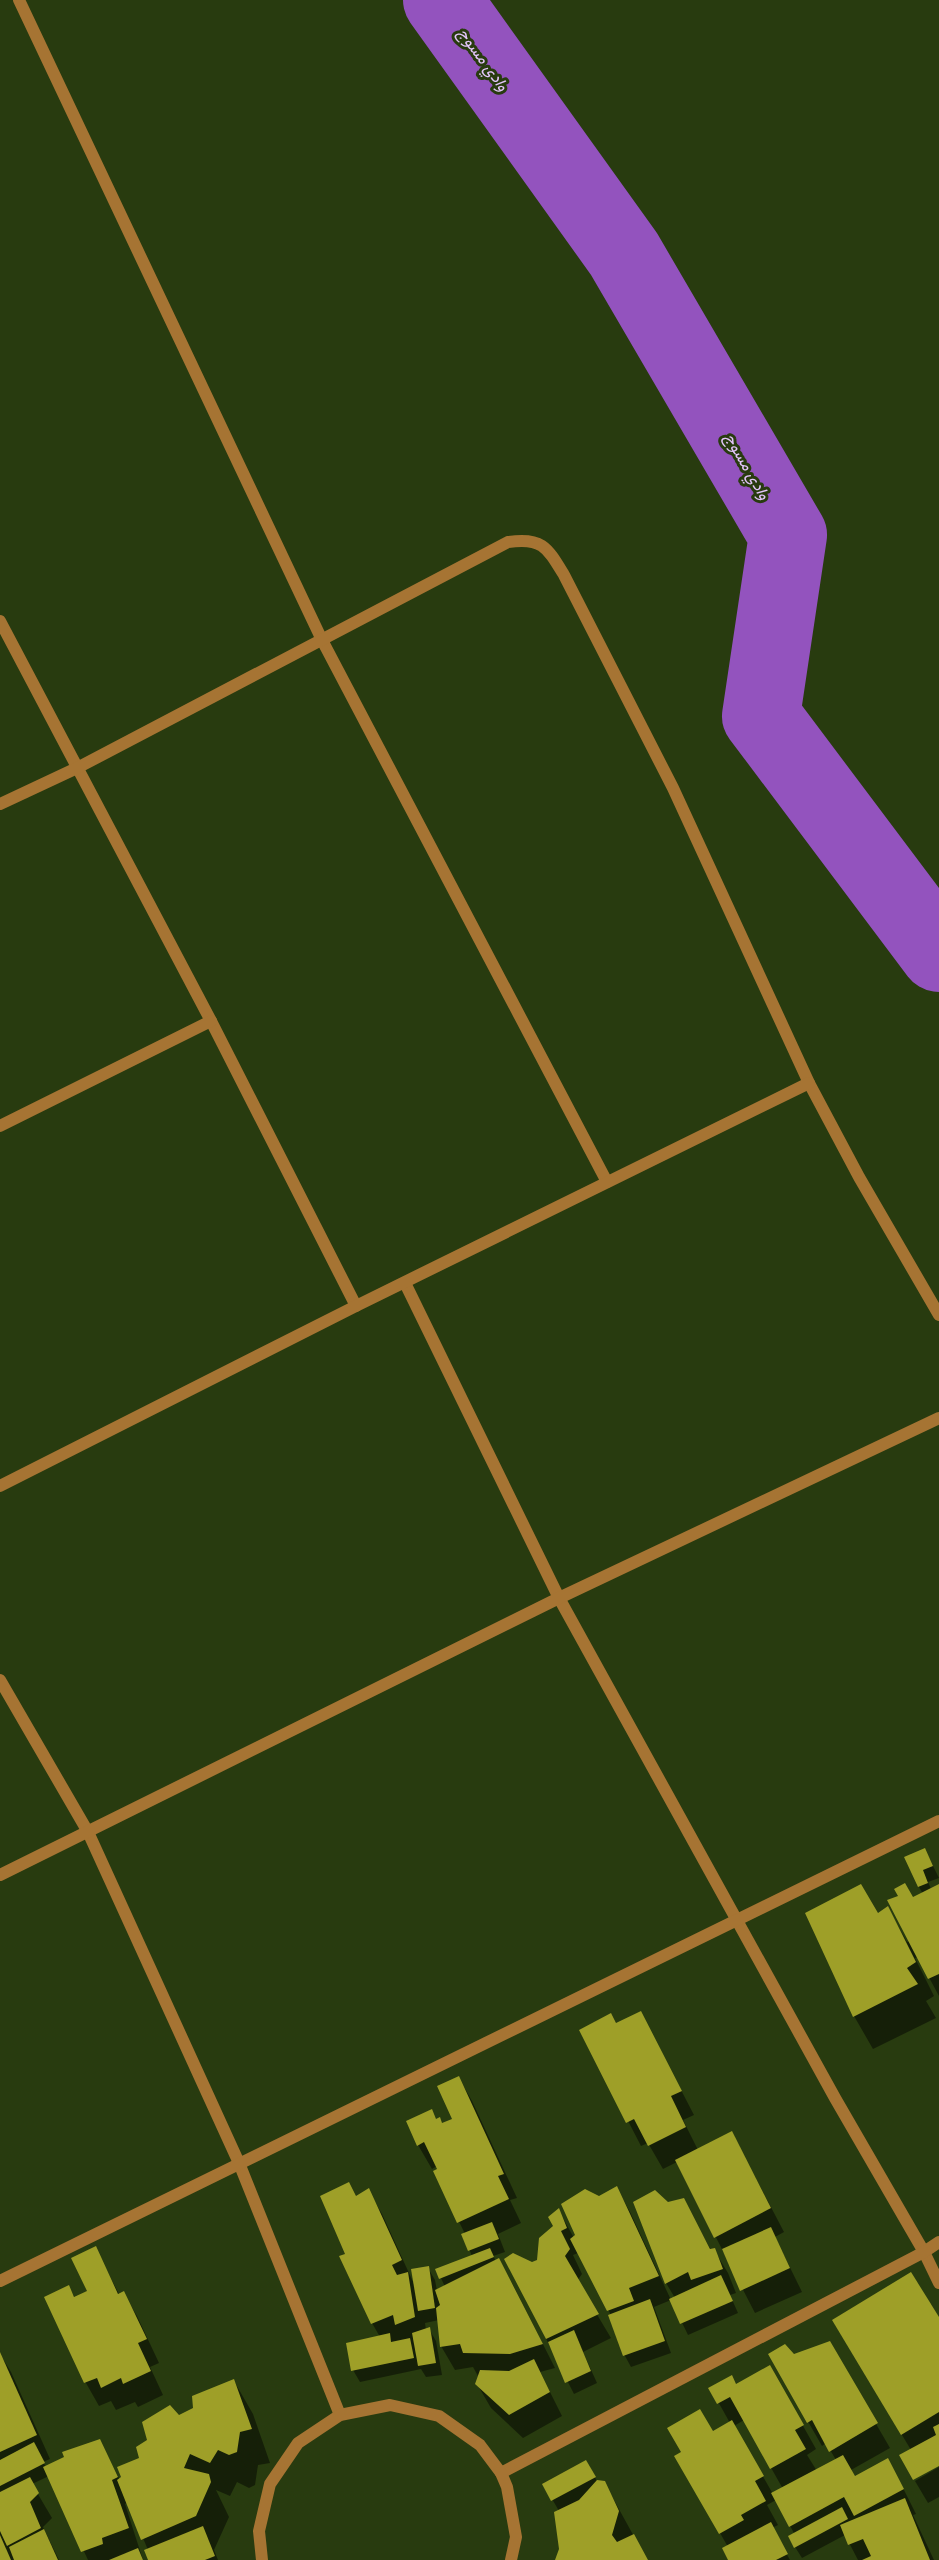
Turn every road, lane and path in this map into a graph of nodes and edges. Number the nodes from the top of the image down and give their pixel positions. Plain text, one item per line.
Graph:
1 (19, 0) edge
2 (0, 621) edge
3 (322, 640) junction
4 (77, 768) junction
5 (0, 804) edge
6 (211, 1021) junction
7 (809, 1083) junction
8 (0, 1126) edge
9 (608, 1182) junction
10 (405, 1283) junction
11 (356, 1305) junction
12 (939, 1315) edge
13 (939, 1418) edge
14 (0, 1486) edge
15 (559, 1598) junction
16 (0, 1680) edge
17 (939, 1821) edge
18 (88, 1832) junction
19 (0, 1875) edge
20 (736, 1921) junction
21 (239, 2163) junction
22 (939, 2242) edge
23 (924, 2252) junction
24 (0, 2281) edge
25 (939, 2283) edge
26 (340, 2415) junction
27 (501, 2473) junction
28 (262, 2560) edge
29 (511, 2560) edge

1 - 3 street
2 - 4 street
3 - 4 street
3 - 7 street
3 - 9 street
4 - 5 street
4 - 6 street
6 - 8 street
6 - 11 street
7 - 9 street
7 - 12 street
9 - 10 street
10 - 11 street
10 - 15 street
11 - 14 street
13 - 15 street
15 - 18 street
15 - 20 street
16 - 18 street
17 - 20 street
18 - 19 street
18 - 21 street
20 - 21 street
20 - 23 street
21 - 24 street
21 - 26 street
22 - 23 street
23 - 25 street
23 - 27 street
26 - 27 street
26 - 28 street
27 - 29 street

